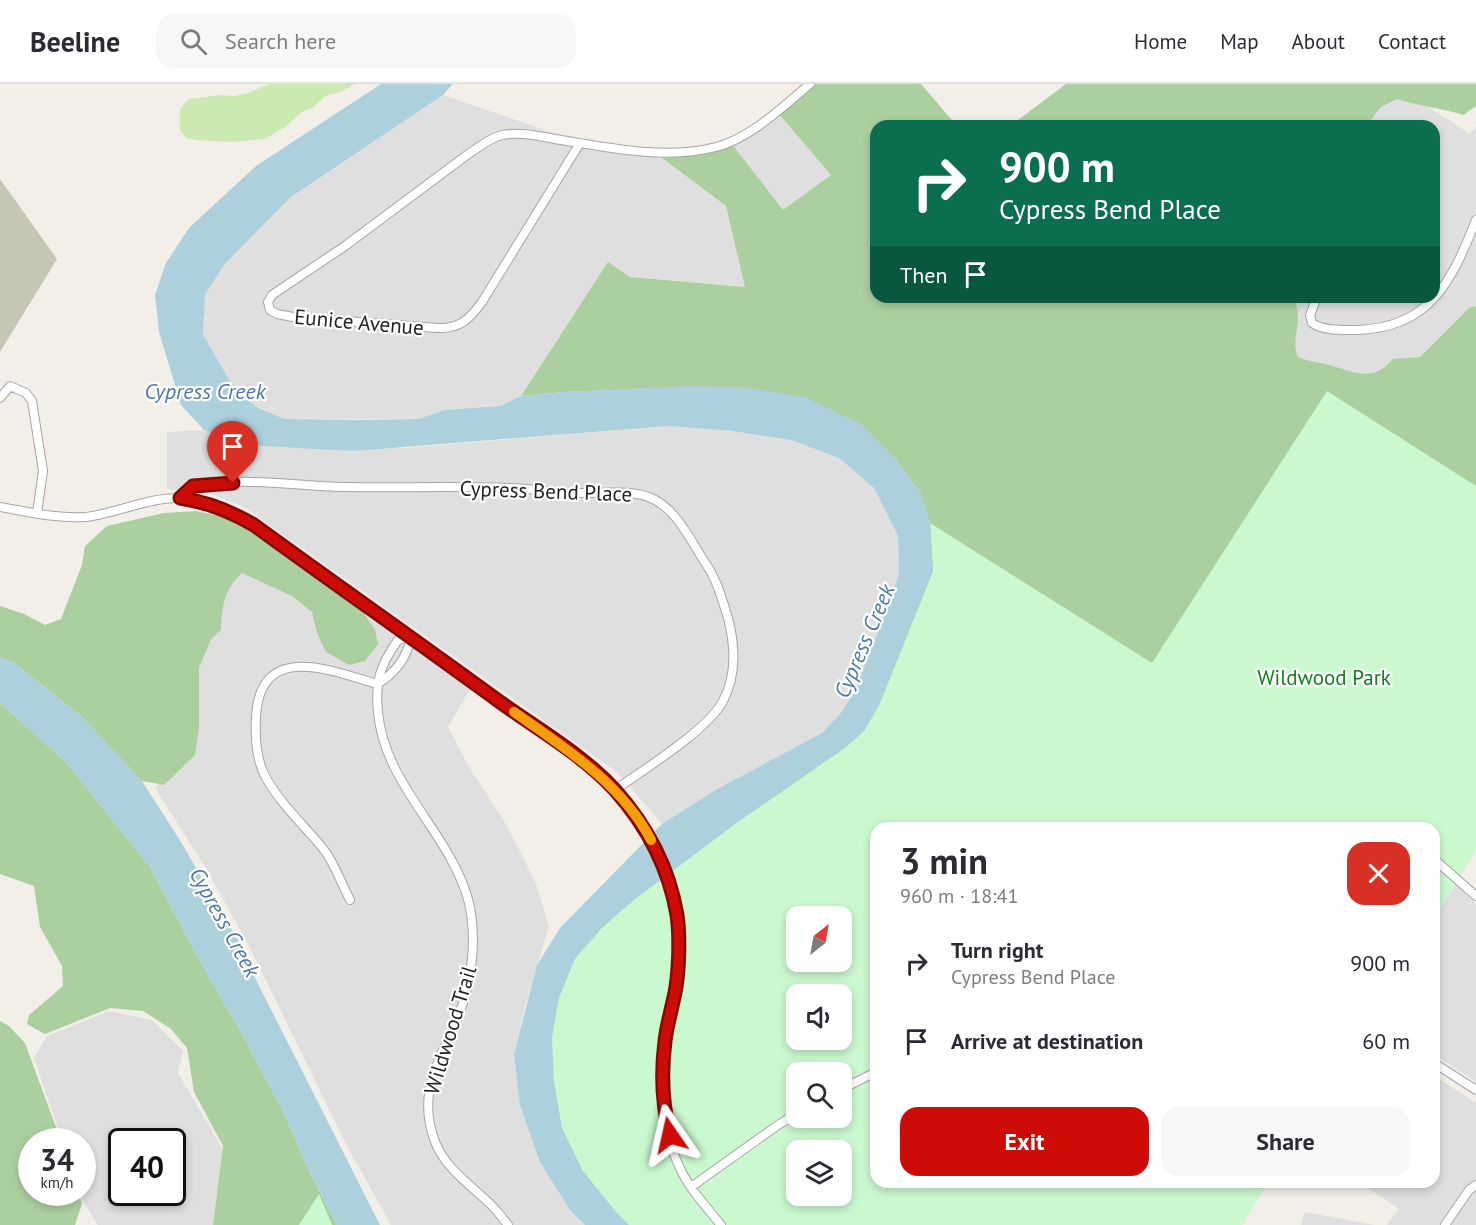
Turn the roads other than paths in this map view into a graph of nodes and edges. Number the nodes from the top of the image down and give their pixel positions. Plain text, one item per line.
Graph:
1 (810, 84) edge
2 (579, 143) junction
3 (1476, 220) edge
4 (1440, 292) edge
5 (1315, 303) edge
6 (1427, 303) edge
7 (0, 398) edge
8 (180, 498) junction
9 (0, 507) edge
10 (37, 513) junction
11 (411, 637) junction
12 (377, 684) junction
13 (615, 790) junction
14 (1440, 865) edge
15 (1476, 896) edge
16 (350, 900) dead end
17 (1440, 1067) edge
18 (870, 1075) edge
19 (852, 1084) edge
20 (1476, 1090) edge
21 (786, 1120) edge
22 (1476, 1185) edge
23 (691, 1187) junction
24 (508, 1225) edge
25 (721, 1225) edge
26 (1445, 1225) edge

1 - 2 street
2 - 2 street, Eunice Avenue
3 - 4 street
5 - 6 street
7 - 10 street
8 - 10 street
8 - 11 street
8 - 13 street, Cypress Bend Place
9 - 10 street
11 - 12 street
11 - 12 street, Wildwood Trail
11 - 13 street
12 - 16 street
12 - 24 street, Wildwood Trail
13 - 23 street
14 - 15 street
17 - 20 street
18 - 19 street
21 - 23 street
22 - 26 street
23 - 25 street

